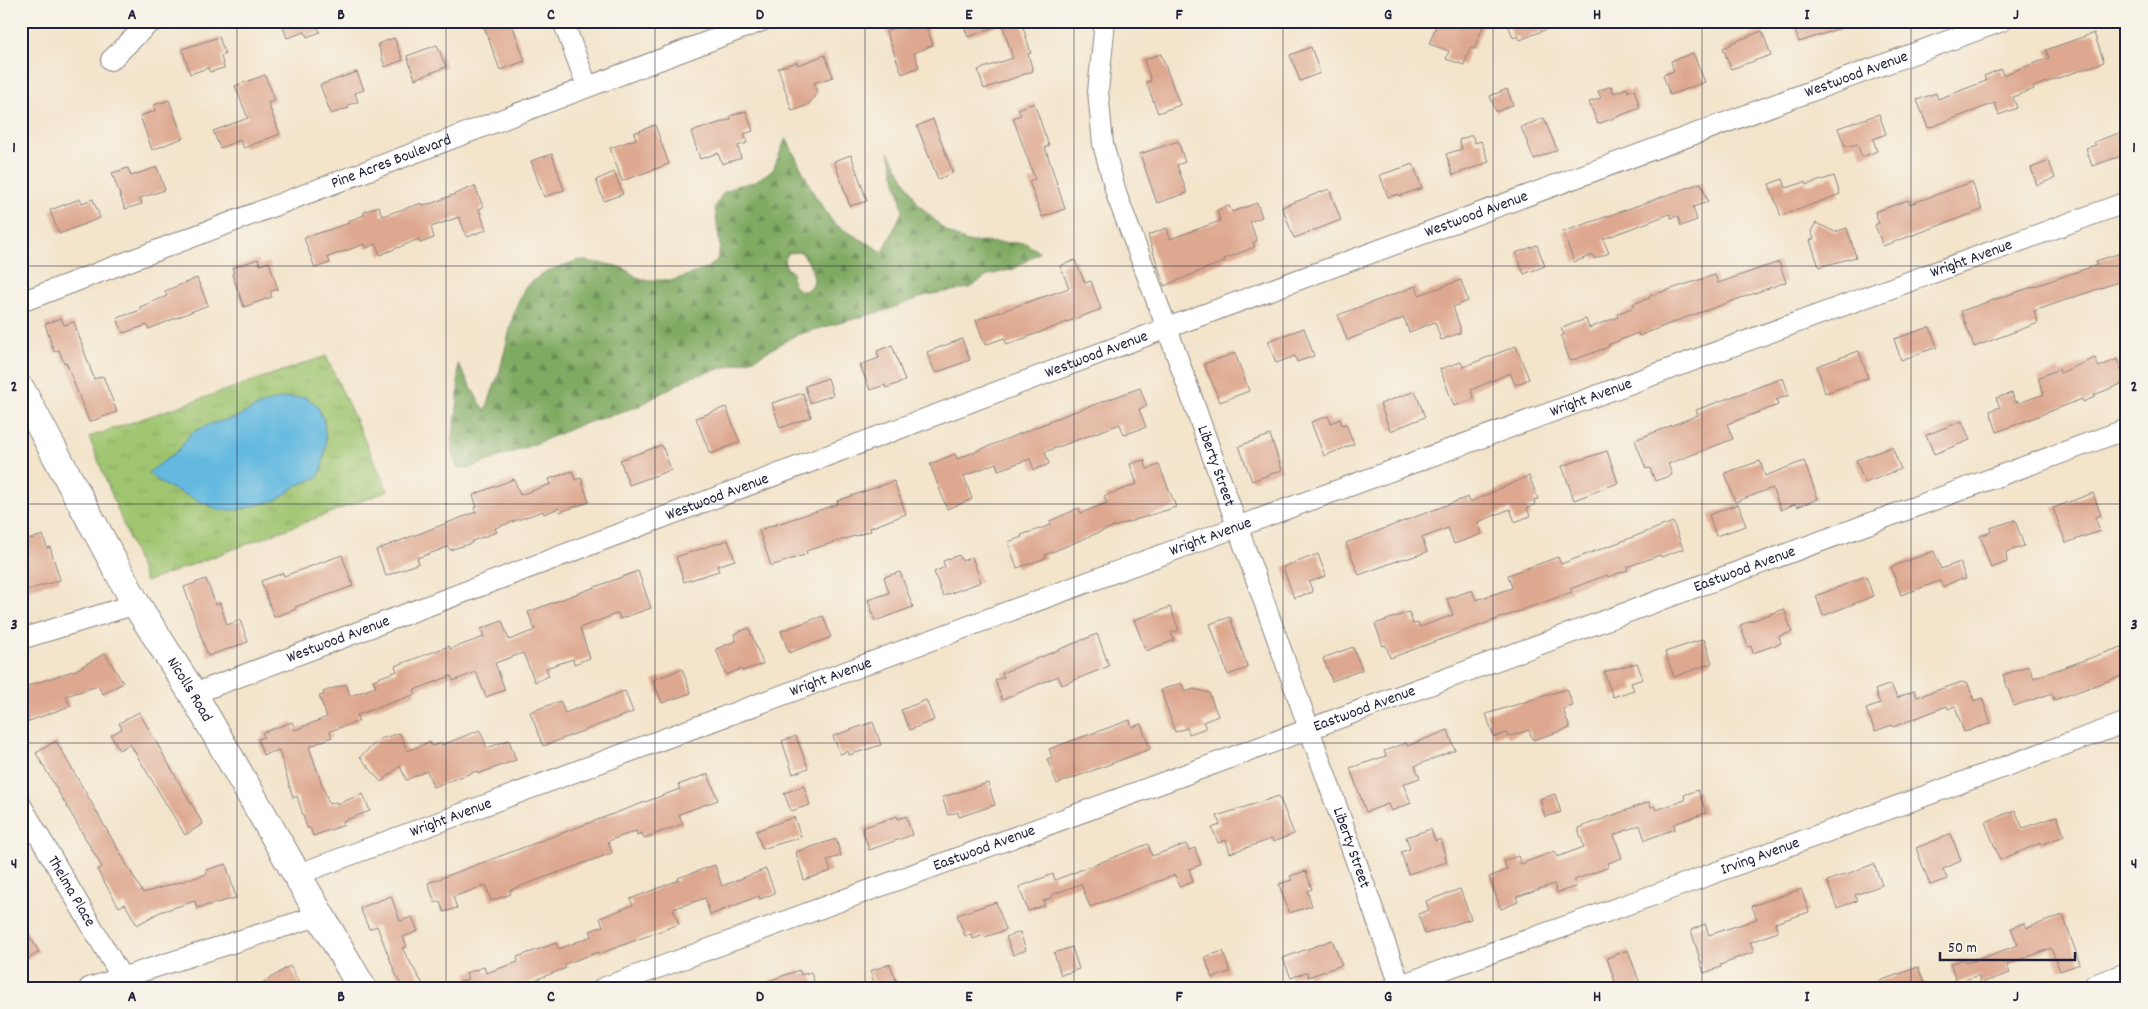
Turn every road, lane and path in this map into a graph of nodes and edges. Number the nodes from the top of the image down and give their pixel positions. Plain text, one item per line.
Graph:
1 (155, 21) edge
2 (564, 21) edge
3 (762, 21) edge
4 (1105, 21) edge
5 (2002, 21) edge
6 (110, 60) dead end
7 (587, 86) junction
8 (2127, 202) edge
9 (21, 302) edge
10 (1166, 328) junction
11 (21, 390) edge
12 (2127, 429) edge
13 (1236, 527) junction
14 (136, 604) junction
15 (21, 639) edge
16 (193, 694) junction
17 (2127, 722) edge
18 (1309, 727) junction
19 (21, 805) edge
20 (296, 875) junction
21 (321, 915) junction
22 (2127, 977) edge
23 (122, 978) junction
24 (1398, 987) edge
25 (89, 988) edge
26 (362, 988) edge
27 (603, 988) edge
28 (2097, 988) edge

1 - 6 street
2 - 7 street
3 - 7 street, Pine Acres Boulevard
4 - 10 street, Liberty Street
5 - 10 street, Westwood Avenue
7 - 9 street, Pine Acres Boulevard
8 - 13 street, Wright Avenue
10 - 13 street, Liberty Street
10 - 16 street, Westwood Avenue
11 - 14 street, Nicolls Road
12 - 18 street, Eastwood Avenue
13 - 18 street, Liberty Street
13 - 20 street, Wright Avenue
14 - 15 street
14 - 16 street, Nicolls Road
16 - 20 street, Nicolls Road
17 - 24 street, Irving Avenue
18 - 24 street, Liberty Street
18 - 27 street, Eastwood Avenue
19 - 23 street, Thelma Place
20 - 21 street, Nicolls Road
21 - 23 street
21 - 26 street, Nicolls Road
22 - 28 street
23 - 25 street

